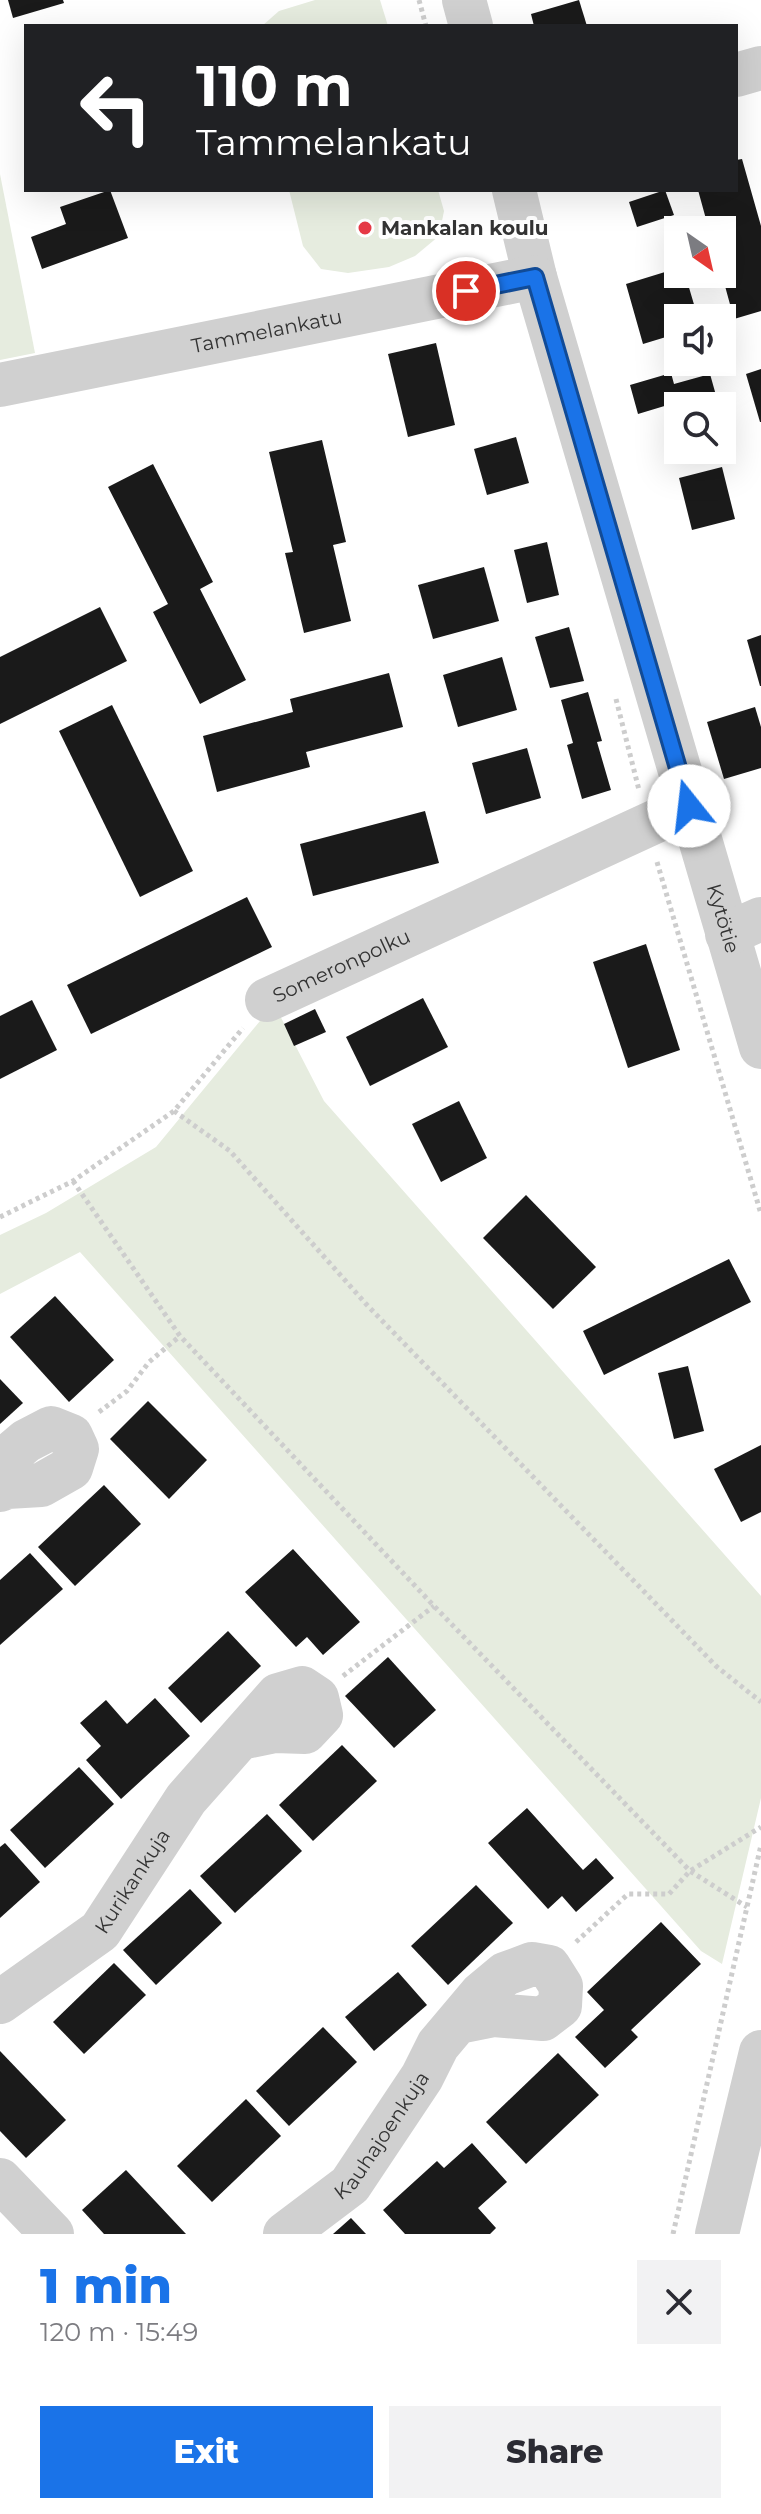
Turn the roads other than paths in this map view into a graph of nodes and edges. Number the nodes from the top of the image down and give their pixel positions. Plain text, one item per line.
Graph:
1 (464, 0) edge
2 (470, 24) edge
3 (761, 68) edge
4 (738, 74) edge
5 (514, 192) edge
6 (535, 277) junction
7 (0, 385) edge
8 (689, 806) junction
9 (746, 938) edge
10 (267, 1000) road end
11 (761, 1047) edge
12 (0, 1463) edge
13 (0, 1490) edge
14 (317, 1698) road end
15 (549, 1967) road end
16 (0, 2002) edge
17 (761, 2052) edge
18 (749, 2154) edge
19 (0, 2180) edge
20 (52, 2234) edge
21 (285, 2234) edge
22 (717, 2234) edge

1 - 2 street
3 - 4 street
5 - 6 street, Kytötie
6 - 7 street, Tammelankatu
6 - 8 street, Kytötie
8 - 9 street, Kytötie
8 - 10 street, Someronpolku
9 - 11 street, Kytötie
12 - 13 street
14 - 16 street, Kurikankuja
15 - 21 street, Kauhajoenkuja
17 - 18 street
18 - 22 street
19 - 20 street

